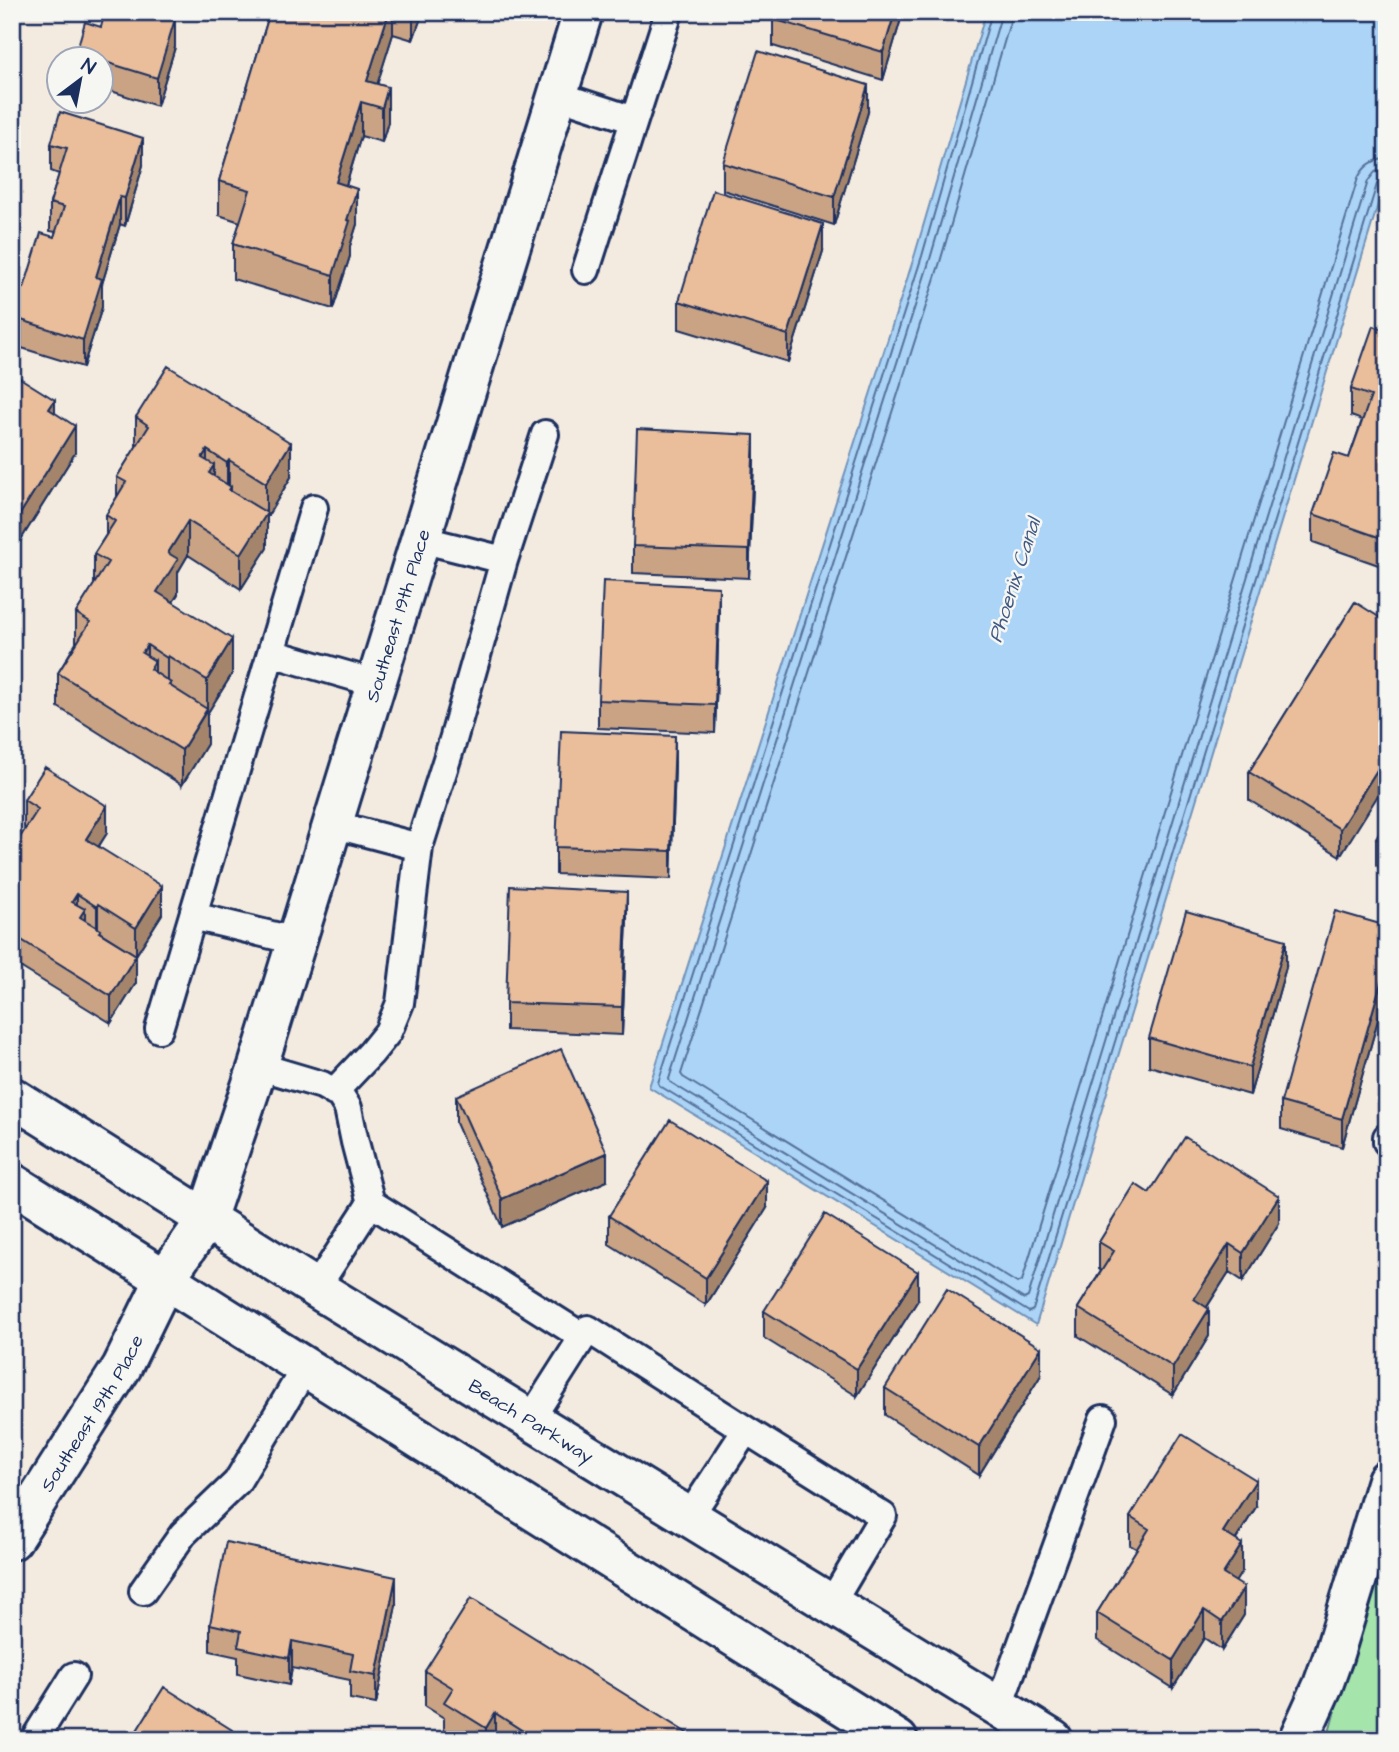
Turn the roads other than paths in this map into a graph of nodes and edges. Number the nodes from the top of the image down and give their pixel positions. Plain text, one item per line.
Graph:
1 (583, 12) edge
2 (669, 12) edge
3 (557, 95) junction
4 (634, 120) junction
5 (586, 270) dead end
6 (545, 433) dead end
7 (314, 508) dead end
8 (420, 539) junction
9 (504, 560) junction
10 (271, 653) junction
11 (375, 683) junction
12 (332, 824) junction
13 (419, 847) junction
14 (193, 916) junction
15 (296, 941) junction
16 (159, 1029) dead end
17 (258, 1066) junction
18 (334, 1091) junction
19 (12, 1097) edge
20 (12, 1182) edge
21 (370, 1203) junction
22 (206, 1220) junction
23 (165, 1279) junction
24 (316, 1288) junction
25 (583, 1337) junction
26 (305, 1368) junction
27 (1103, 1419) dead end
28 (530, 1420) junction
29 (746, 1430) junction
30 (1387, 1480) edge
31 (689, 1517) junction
32 (12, 1540) edge
33 (143, 1591) dead end
34 (831, 1604) junction
35 (74, 1676) dead end
36 (999, 1706) junction
37 (34, 1740) edge
38 (898, 1740) edge
39 (1053, 1740) edge
40 (1298, 1740) edge

1 - 3 street, Southeast 19th Place
2 - 4 lane
3 - 4 lane
3 - 8 street, Southeast 19th Place
4 - 5 lane
6 - 9 lane
7 - 10 lane
8 - 9 lane
8 - 11 street, Southeast 19th Place
9 - 13 lane
10 - 11 lane
10 - 14 lane
11 - 12 street, Southeast 19th Place
12 - 13 lane
12 - 15 street, Southeast 19th Place
13 - 18 lane
14 - 15 lane
14 - 16 lane
15 - 17 street, Southeast 19th Place
17 - 18 lane
17 - 22 street, Southeast 19th Place
18 - 21 lane
19 - 22 street, Beach Parkway
20 - 23 street
21 - 24 lane
21 - 25 lane
22 - 23 street, Southeast 19th Place
22 - 24 street, Beach Parkway
23 - 26 street
23 - 32 street, Southeast 19th Place
24 - 28 street, Beach Parkway
25 - 28 lane
25 - 29 lane
26 - 33 lane
26 - 38 street
27 - 36 lane
28 - 31 street, Beach Parkway
29 - 31 lane
29 - 34 lane
30 - 40 street
31 - 34 street, Beach Parkway
34 - 36 street, Beach Parkway
35 - 37 lane
36 - 39 street, Beach Parkway

